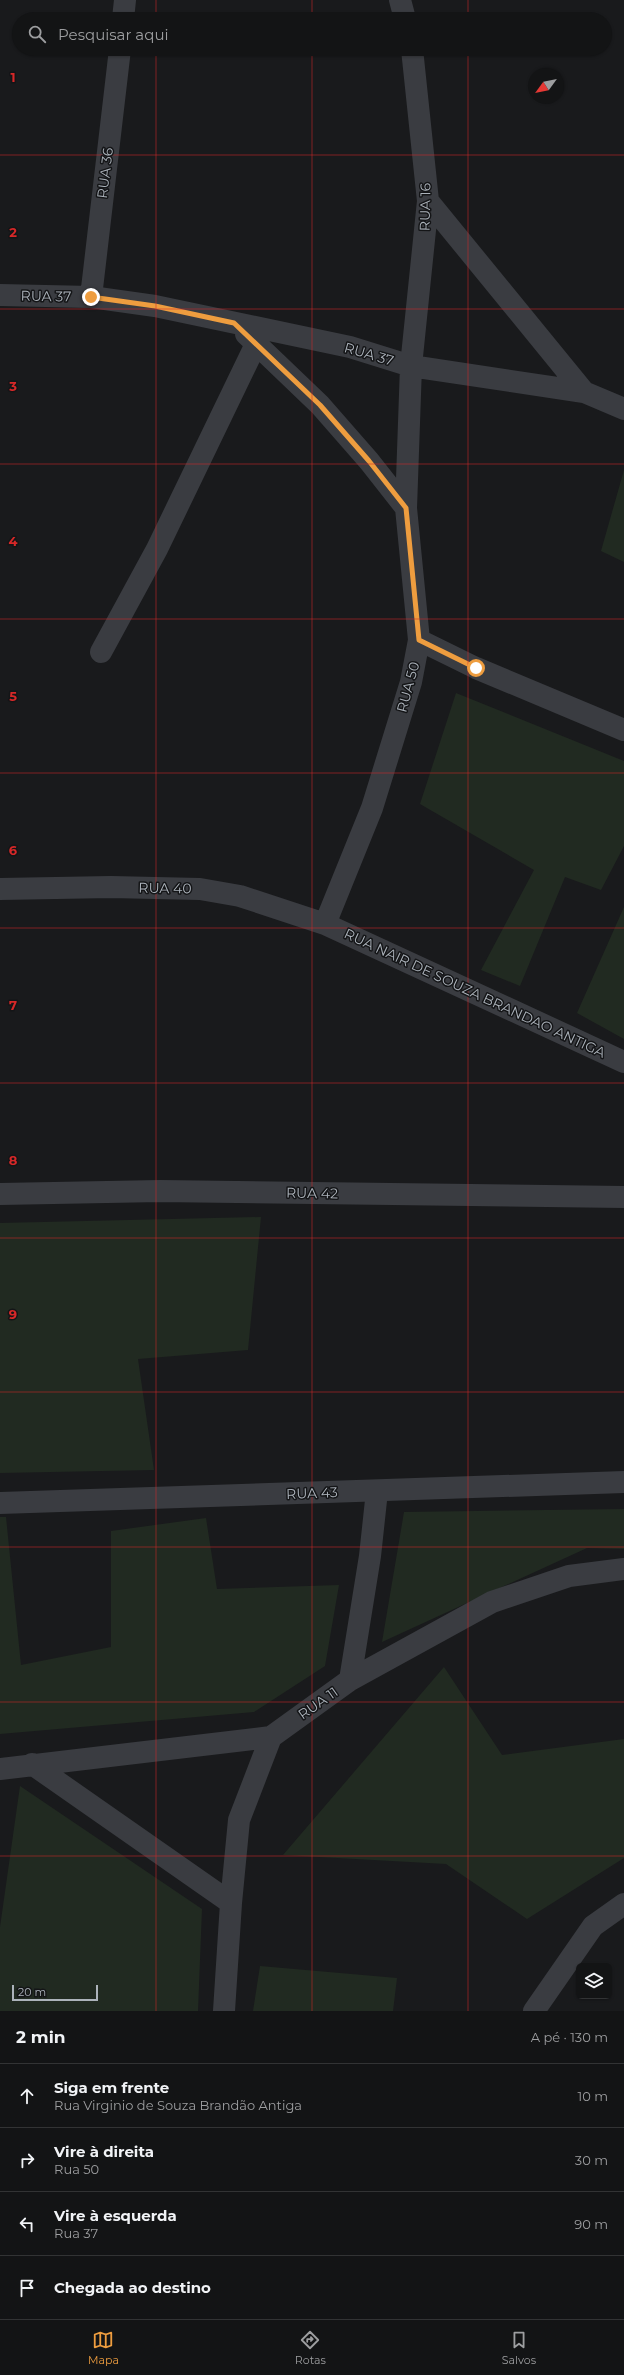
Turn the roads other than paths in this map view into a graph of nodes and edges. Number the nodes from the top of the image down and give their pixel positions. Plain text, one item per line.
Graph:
1 (125, 0) edge
2 (400, 0) edge
3 (124, 12) edge
4 (403, 12) edge
5 (119, 56) edge
6 (413, 56) edge
7 (428, 201) junction
8 (0, 295) edge
9 (91, 297) junction
10 (234, 323) junction
11 (256, 344) junction
12 (411, 366) junction
13 (584, 392) junction
14 (624, 409) edge
15 (406, 508) junction
16 (419, 640) junction
17 (101, 652) dead end
18 (624, 730) edge
19 (0, 890) edge
20 (325, 924) junction
21 (624, 1062) edge
22 (0, 1194) edge
23 (624, 1197) edge
24 (624, 1482) edge
25 (377, 1491) junction
26 (0, 1503) edge
27 (624, 1569) edge
28 (350, 1680) junction
29 (271, 1737) junction
30 (32, 1764) junction
31 (0, 1769) edge
32 (231, 1903) junction
33 (624, 1904) edge
34 (224, 2011) edge
35 (534, 2011) edge

1 - 3 street
2 - 4 street
5 - 9 street, RUA 36
6 - 7 street, RUA 16
7 - 12 street, RUA 16
7 - 13 street
8 - 9 street, RUA 37
9 - 10 street, RUA 37
10 - 11 street
10 - 12 street, RUA 37
11 - 15 street
11 - 17 street
12 - 13 street, RUA 37
12 - 15 street, RUA 50
13 - 14 street
15 - 16 street, RUA 50
16 - 18 street
16 - 20 street, RUA 50
19 - 20 street, RUA 40
20 - 21 street, RUA NAIR DE SOUZA BRANDAO ANTIGA
22 - 23 street, RUA 42
24 - 25 street, RUA 43
25 - 26 street, RUA 43
25 - 28 street
27 - 28 street, RUA 11
28 - 29 street, RUA 11
29 - 30 street
29 - 32 street
30 - 31 street
30 - 32 street
32 - 34 street
33 - 35 street

